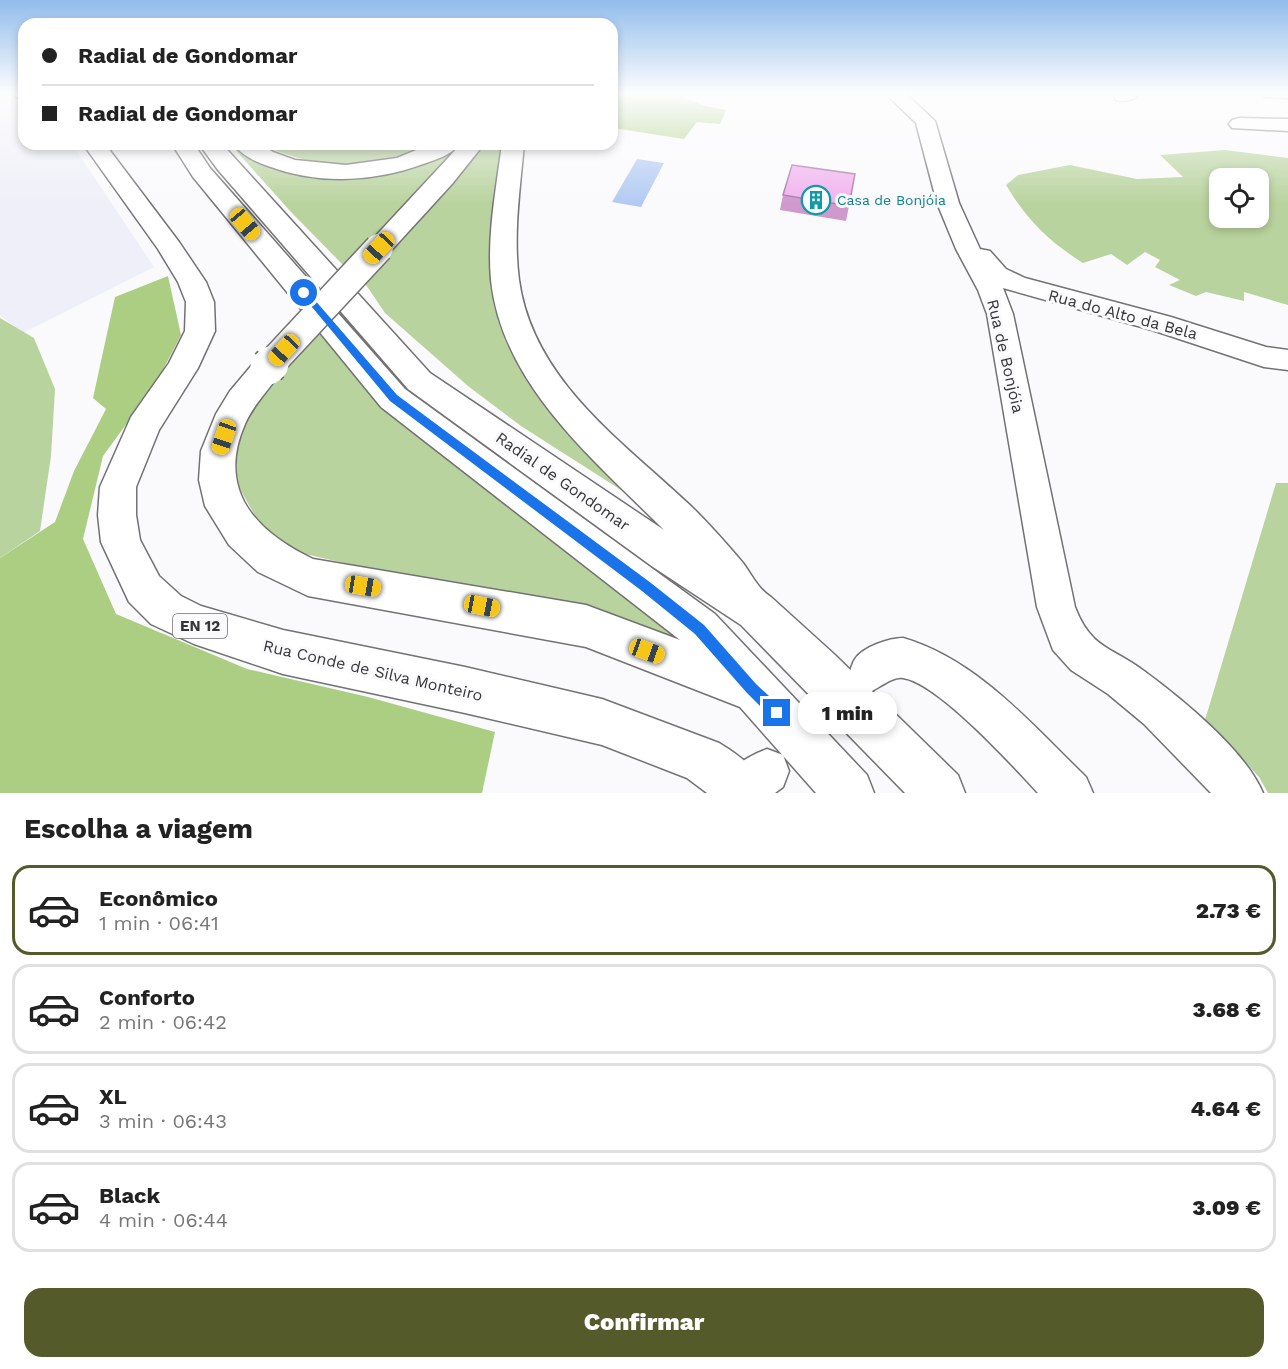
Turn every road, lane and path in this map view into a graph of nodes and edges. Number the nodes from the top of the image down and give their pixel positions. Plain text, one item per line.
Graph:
1 (928, 130) edge
2 (98, 150) edge
3 (187, 150) edge
4 (215, 150) edge
5 (255, 150) edge
6 (436, 150) edge
7 (468, 150) edge
8 (512, 150) edge
9 (968, 249) junction
10 (1066, 283) dead end
11 (1161, 323) junction
12 (1288, 360) edge
13 (756, 611) junction
14 (870, 672) tunnel mouth
15 (752, 688) junction
16 (750, 785) edge
17 (849, 793) edge
18 (940, 793) edge
19 (1070, 793) edge
20 (1240, 793) edge

1 - 9 street, Rua de Bonjóia
2 - 16 main road, Rua Conde de Silva Monteiro / EN 12
3 - 15 main road, Radial de Gondomar
4 - 13 main road, Radial de Gondomar
5 - 6 main road
7 - 15 main road, bridge
8 - 13 main road
9 - 11 street, Rua do Alto da Bela
9 - 20 street, Rua de Bonjóia
10 - 11 street
11 - 12 street, Rua do Alto da Bela
13 - 18 main road, Radial de Gondomar
14 - 19 street
15 - 17 main road, Radial de Gondomar

